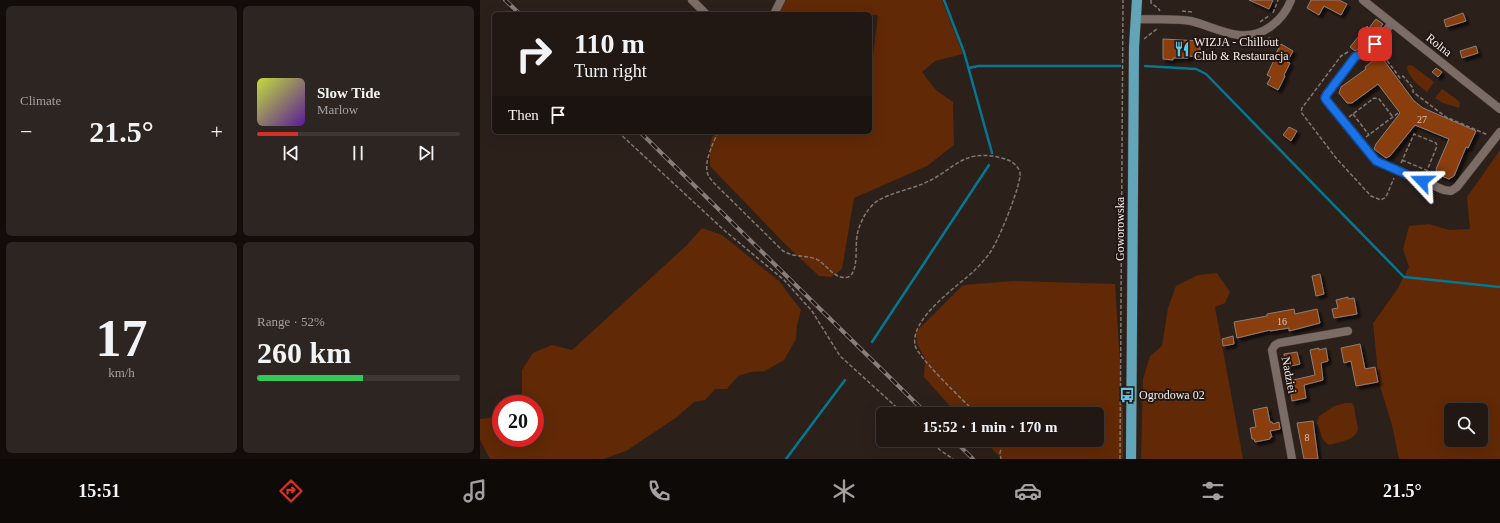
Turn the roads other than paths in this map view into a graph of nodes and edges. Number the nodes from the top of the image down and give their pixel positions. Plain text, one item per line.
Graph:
1 (692, 0) edge
2 (781, 0) edge
3 (1137, 0) edge
4 (1291, 0) edge
5 (1363, 0) edge
6 (704, 12) edge
7 (775, 12) edge
8 (1136, 19) junction
9 (1392, 23) junction
10 (1500, 109) edge
11 (1498, 135) edge
12 (1348, 331) dead end
13 (1131, 459) edge
14 (1292, 459) edge

1 - 6 street
2 - 7 street
3 - 8 main road, Goworowska
4 - 8 street
5 - 9 street, Rolna
8 - 13 main road, Goworowska
9 - 10 street, Rolna
9 - 11 street
12 - 14 street, Nadziei

